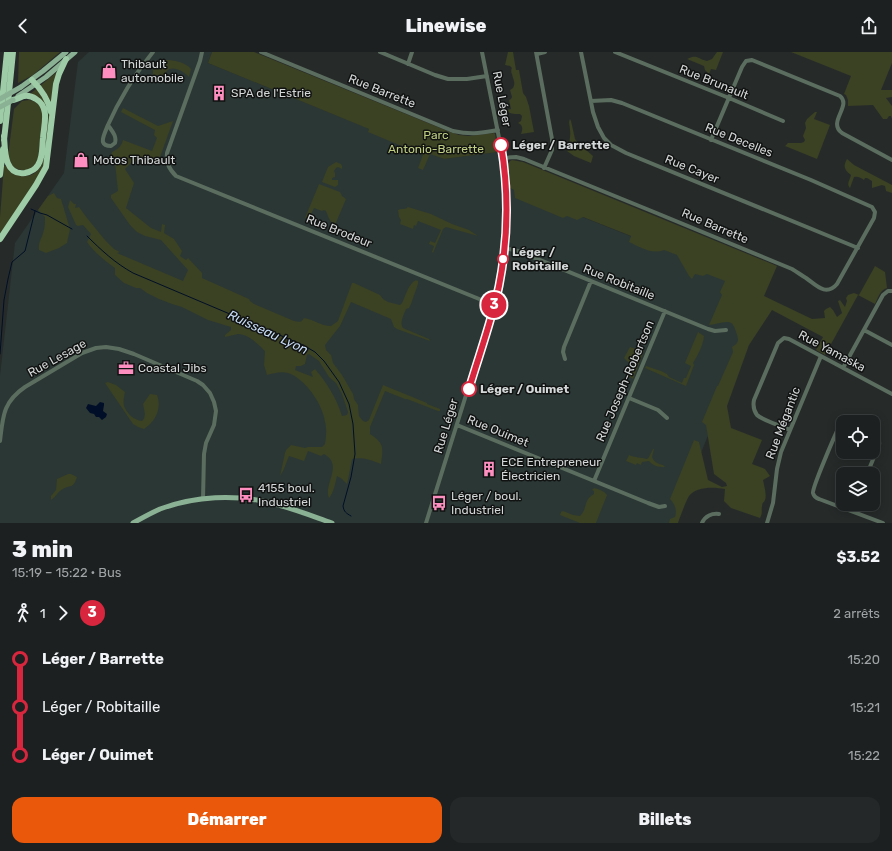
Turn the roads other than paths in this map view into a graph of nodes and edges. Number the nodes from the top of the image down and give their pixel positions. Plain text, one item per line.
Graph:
1 (2, 52) edge
2 (7, 52) edge
3 (13, 52) edge
4 (66, 52) edge
5 (75, 52) edge
6 (152, 52) edge
7 (202, 52) edge
8 (261, 52) edge
9 (380, 52) edge
10 (412, 52) edge
11 (482, 52) edge
12 (545, 52) edge
13 (581, 52) edge
14 (615, 52) edge
15 (536, 53) edge
16 (66, 59) junction
17 (6, 64) junction
18 (408, 64) junction
19 (487, 76) junction
20 (34, 82) junction
21 (20, 97) junction
22 (729, 98) junction
23 (0, 99) edge
24 (13, 100) joint
25 (591, 102) junction
26 (0, 107) edge
27 (52, 119) junction
28 (0, 121) edge
29 (783, 121) dead end
30 (108, 125) junction
31 (498, 130) junction
32 (4, 136) junction
33 (711, 140) junction
34 (503, 158) junction
35 (892, 160) edge
36 (544, 168) junction
37 (0, 176) edge
38 (875, 212) joint
39 (0, 239) edge
40 (505, 248) junction
41 (858, 248) junction
42 (591, 281) junction
43 (892, 291) edge
44 (494, 305) junction
45 (665, 311) junction
46 (726, 330) dead end
47 (864, 330) junction
48 (892, 345) edge
49 (821, 356) junction
50 (565, 360) dead end
51 (843, 368) junction
52 (892, 394) edge
53 (629, 398) junction
54 (667, 418) dead end
55 (457, 425) junction
56 (790, 430) junction
57 (836, 433) edge
58 (0, 442) edge
59 (594, 481) junction
60 (203, 499) junction
61 (665, 506) dead end
62 (836, 506) edge
63 (852, 511) edge
64 (719, 514) dead end
65 (133, 523) edge
66 (332, 523) edge
67 (426, 523) edge
68 (702, 523) edge
69 (768, 523) edge
70 (883, 523) edge

1 - 17 highway
2 - 17 highway
3 - 32 highway
4 - 20 main road
5 - 16 main road
6 - 30 street
7 - 44 street, Rue Brodeur
8 - 31 street, Rue Barrette
9 - 18 street
10 - 18 street
11 - 19 street, Rue Léger
12 - 15 street
13 - 25 street, Rue Cayer
14 - 22 street, Rue Brunault
15 - 36 street
16 - 20 main road
16 - 27 highway
17 - 28 highway
18 - 19 street
19 - 31 street, Rue Léger
20 - 21 main road
20 - 23 main road, bridge
20 - 27 highway
21 - 24 highway
21 - 32 highway
22 - 29 street, Rue Brunault
22 - 33 street
22 - 35 street
24 - 26 main road, bridge
25 - 33 street, Rue Decelles
25 - 41 street, Rue Cayer
27 - 39 highway
30 - 30 street
31 - 34 street, Rue Léger
32 - 37 highway
33 - 38 street, Rue Decelles
34 - 36 street, Rue Barrette
34 - 40 street, Rue Léger
36 - 41 street, Rue Barrette
38 - 41 street, Rue Barrette
40 - 42 street, Rue Robitaille
40 - 44 street, Rue Léger
42 - 45 street, Rue Robitaille
42 - 50 street
43 - 47 street
44 - 55 street, Rue Léger
45 - 46 street, Rue Robitaille
45 - 53 street, Rue Joseph-Robertson
47 - 48 street
47 - 51 street
49 - 51 street, Rue Yamaska
49 - 56 street, Rue Mégantic
49 - 56 street, Rue Yamaska
51 - 52 street, Rue Yamaska
53 - 54 street
53 - 59 street, Rue Joseph-Robertson
55 - 59 street, Rue Ouimet
55 - 67 street, Rue Léger
56 - 69 street, Rue Mégantic
57 - 62 street
58 - 60 street, Rue Lesage
59 - 61 street, Rue Ouimet
60 - 65 main road
60 - 66 main road
63 - 70 street
64 - 68 street

